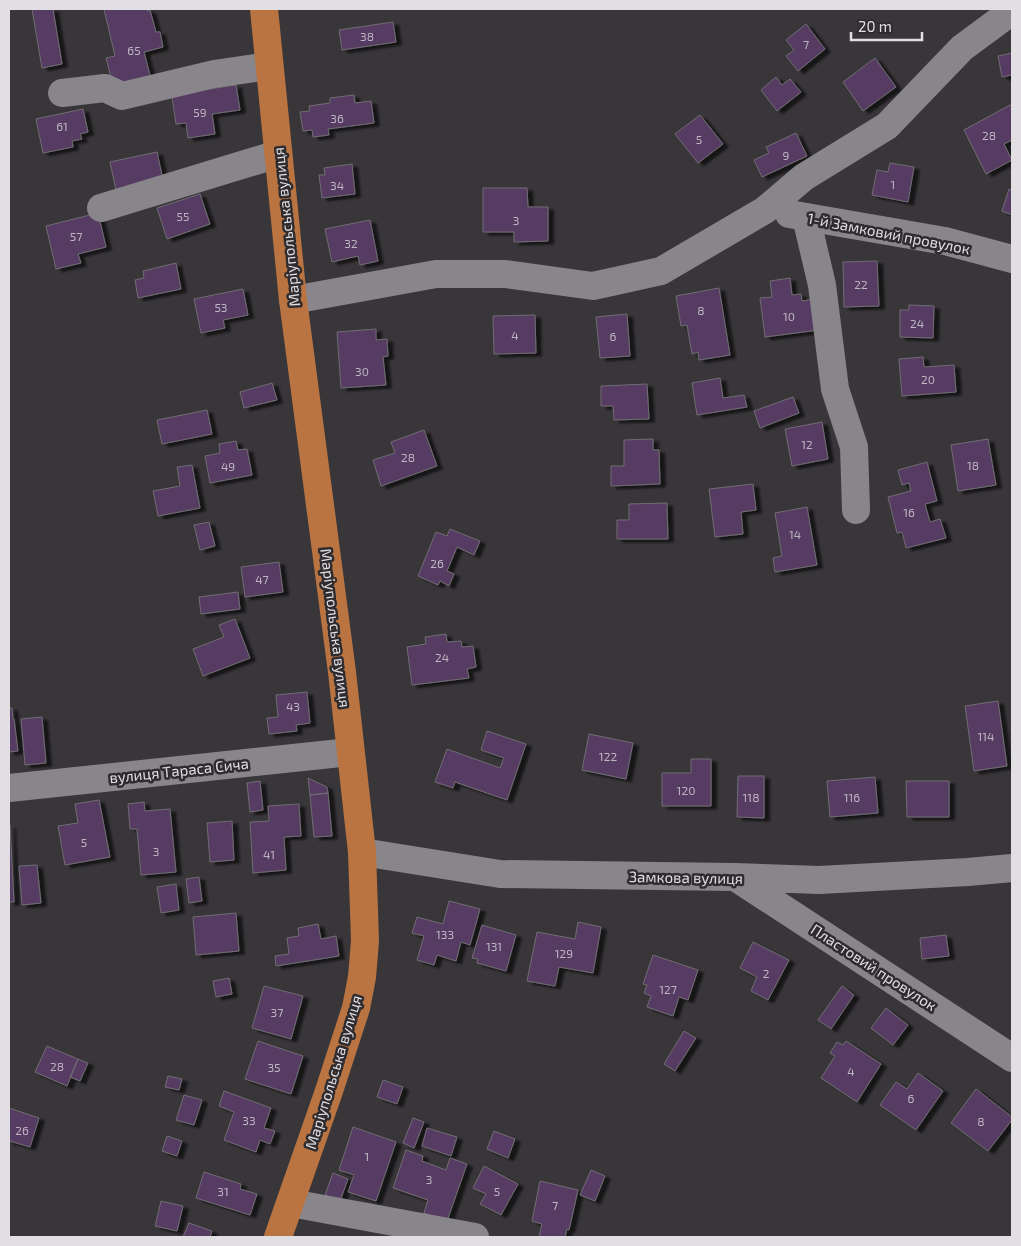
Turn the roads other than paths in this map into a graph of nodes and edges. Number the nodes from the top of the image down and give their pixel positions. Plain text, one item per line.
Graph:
1 (264, 9) edge
2 (1012, 11) edge
3 (270, 66) junction
4 (62, 93) dead end
5 (278, 154) junction
6 (101, 208) dead end
7 (766, 210) junction
8 (806, 217) junction
9 (1012, 259) edge
10 (293, 300) junction
11 (856, 510) dead end
12 (350, 752) junction
13 (9, 788) edge
14 (362, 852) junction
15 (1012, 868) edge
16 (736, 877) junction
17 (1012, 1058) edge
18 (291, 1203) junction
19 (278, 1237) edge
20 (475, 1237) edge

1 - 3 main road, Маріупольська вулиця
2 - 7 street
3 - 4 street
3 - 5 main road, Маріупольська вулиця
5 - 6 street
5 - 10 main road, Маріупольська вулиця
7 - 8 street, 1-й Замковий провулок
7 - 10 street
8 - 9 street, 1-й Замковий провулок
8 - 11 street
10 - 12 main road, Маріупольська вулиця
12 - 13 street, вулиця Тараса Сича
12 - 14 main road, Маріупольська вулиця
14 - 16 street, Замкова вулиця
14 - 18 main road, Маріупольська вулиця
15 - 16 street, Замкова вулиця
16 - 17 street, Пластовий провулок
18 - 19 main road, Маріупольська вулиця
18 - 20 street

